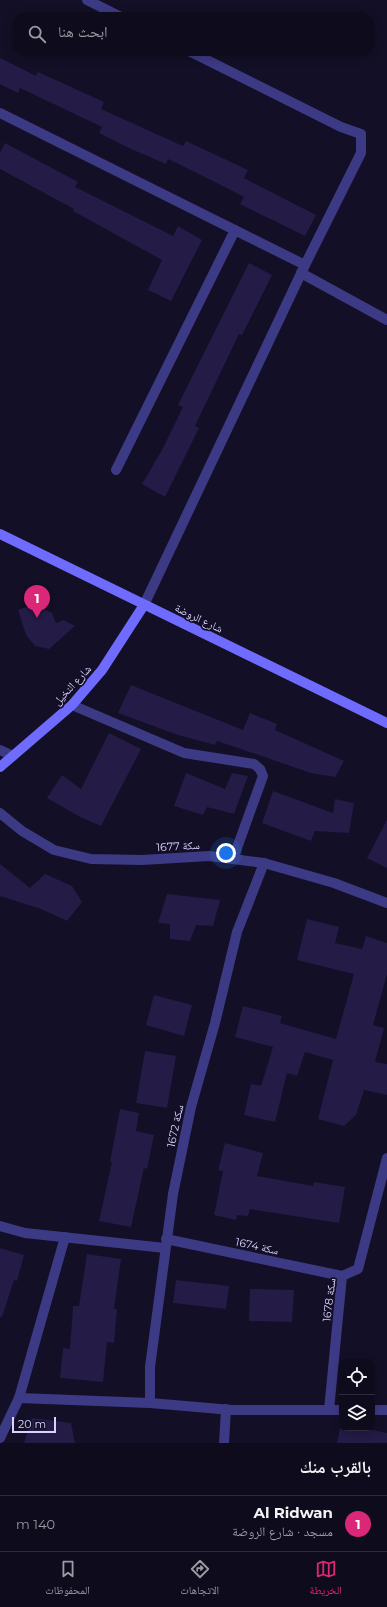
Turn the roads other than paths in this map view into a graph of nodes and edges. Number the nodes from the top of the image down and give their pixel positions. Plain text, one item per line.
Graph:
1 (87, 0) edge
2 (111, 12) edge
3 (199, 56) edge
4 (0, 113) edge
5 (235, 230) junction
6 (303, 269) junction
7 (387, 320) edge
8 (116, 470) dead end
9 (0, 534) edge
10 (144, 605) junction
11 (72, 704) junction
12 (387, 723) edge
13 (0, 750) edge
14 (13, 756) junction
15 (0, 767) edge
16 (0, 813) edge
17 (233, 859) junction
18 (264, 863) junction
19 (387, 903) edge
20 (387, 1158) edge
21 (0, 1226) edge
22 (65, 1237) junction
23 (165, 1244) junction
24 (342, 1276) junction
25 (19, 1398) junction
26 (150, 1403) junction
27 (226, 1409) junction
28 (329, 1410) junction
29 (339, 1410) edge
30 (375, 1410) edge
31 (387, 1410) edge
32 (0, 1438) edge
33 (224, 1443) edge

1 - 2 street
3 - 6 street
4 - 5 street
5 - 6 street
5 - 8 street
6 - 7 street
6 - 10 street
9 - 10 main road, شارع الروضة
10 - 11 main road, شارع النخيل
10 - 12 main road, شارع الروضة
11 - 14 main road, شارع النخيل
11 - 17 street
13 - 14 street
14 - 15 main road, شارع النخيل
16 - 17 street, سكة 1677
17 - 18 street, سكة 1677
18 - 19 street, سكة 1677
18 - 23 street, سكة 1672
20 - 24 street, سكة 1678
21 - 22 street, سكة 1674
22 - 23 street, سكة 1674
22 - 25 street
23 - 24 street, سكة 1674
23 - 26 street, سكة 1672
24 - 28 street, سكة 1678
25 - 26 street
25 - 32 street
26 - 27 street
27 - 28 street
27 - 33 street
28 - 29 street
30 - 31 street

